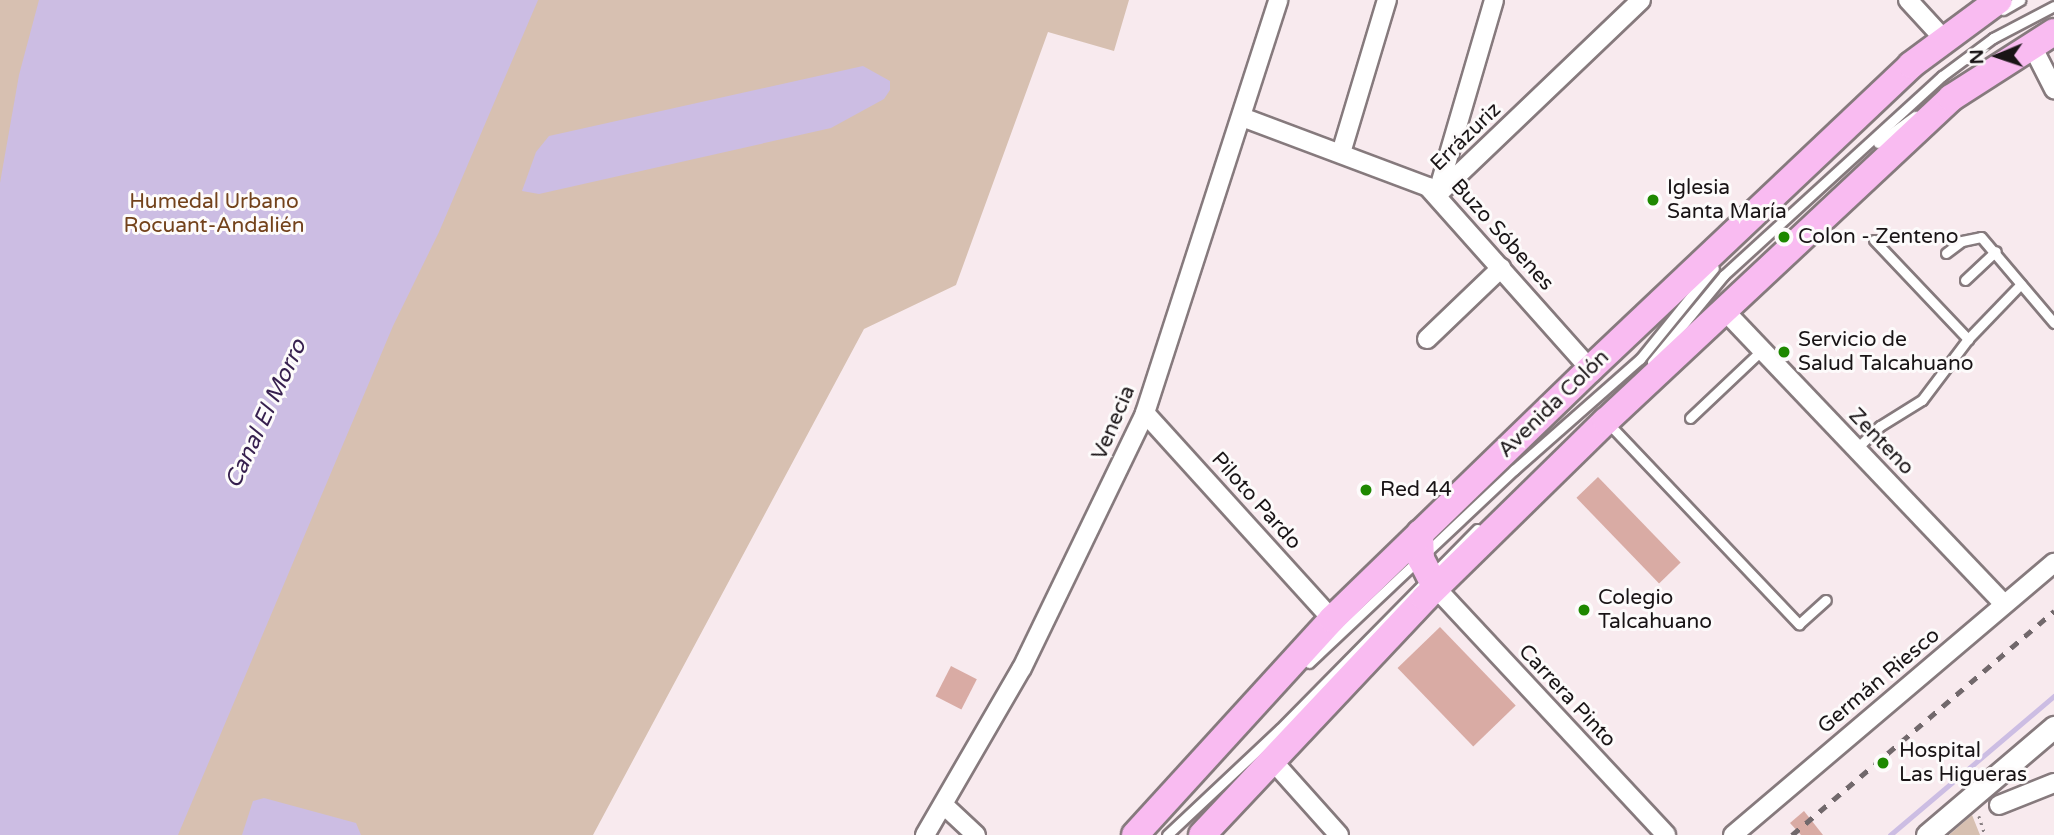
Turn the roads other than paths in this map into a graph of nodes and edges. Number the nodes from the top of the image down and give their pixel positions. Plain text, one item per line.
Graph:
1 (1278, 0) edge
2 (1387, 0) edge
3 (1494, 0) edge
4 (1641, 0) edge
5 (1908, 0) edge
6 (2000, 0) edge
7 (2020, 0) edge
8 (2054, 6) edge
9 (1943, 38) junction
10 (2043, 38) edge
11 (1980, 77) junction
12 (2054, 89) edge
13 (1242, 117) junction
14 (1341, 153) junction
15 (1846, 166) junction
16 (1792, 177) junction
17 (1437, 195) junction
18 (1874, 240) dead end
19 (1996, 251) junction
20 (1946, 253) dead end
21 (1501, 268) junction
22 (1965, 280) dead end
23 (2021, 284) junction
24 (1724, 310) junction
25 (2054, 323) edge
26 (1427, 339) dead end
27 (1968, 339) junction
28 (1762, 350) junction
29 (1590, 369) junction
30 (1145, 413) junction
31 (1690, 418) dead end
32 (1606, 421) junction
33 (1856, 449) junction
34 (1526, 482) dead end
35 (1487, 520) dead end
36 (2054, 563) edge
37 (1426, 564) junction
38 (1826, 600) dead end
39 (2004, 604) junction
40 (1332, 619) junction
41 (2054, 727) edge
42 (1271, 759) junction
43 (2054, 783) edge
44 (1999, 805) dead end
45 (946, 807) junction
46 (925, 835) edge
47 (976, 835) edge
48 (1135, 835) edge
49 (1150, 835) edge
50 (1167, 835) edge
51 (1202, 835) edge
52 (1339, 835) edge
53 (1666, 835) edge
54 (1733, 835) edge
55 (1927, 835) edge

1 - 13 street, Venecia
2 - 14 street
3 - 17 street, Errázuriz
4 - 17 street, Errázuriz
5 - 9 street
6 - 9 main road, Avenida Colón
7 - 9 lane
8 - 15 lane
9 - 16 main road, Avenida Colón
10 - 11 main road, Avenida Colón
10 - 12 street
11 - 15 lane
11 - 24 main road, Avenida Colón
13 - 14 street, Buzo Sóbenes
13 - 30 street, Venecia
14 - 17 street, Buzo Sóbenes
15 - 34 lane
16 - 29 main road, Avenida Colón
16 - 37 lane
17 - 21 street, Buzo Sóbenes
18 - 27 lane
19 - 20 lane
19 - 22 lane
19 - 23 lane
21 - 26 street
21 - 29 street, Buzo Sóbenes
23 - 25 lane
23 - 27 lane
24 - 28 street, Zenteno
24 - 32 main road, Avenida Colón
27 - 33 lane
28 - 31 lane
28 - 33 street, Zenteno
29 - 37 main road, Avenida Colón
30 - 40 street, Piloto Pardo
30 - 45 street, Venecia
32 - 37 main road, Avenida Colón
32 - 38 lane
33 - 39 street, Zenteno
35 - 37 lane
36 - 39 street, Germán Riesco
37 - 40 main road, Avenida Colón
37 - 42 main road, Avenida Colón
37 - 49 lane
37 - 50 lane
37 - 53 street, Carrera Pinto
39 - 54 street, Germán Riesco
40 - 48 main road, Avenida Colón
41 - 55 street
42 - 51 main road, Avenida Colón
42 - 52 street
43 - 44 street
45 - 46 street, Venecia
45 - 47 street

